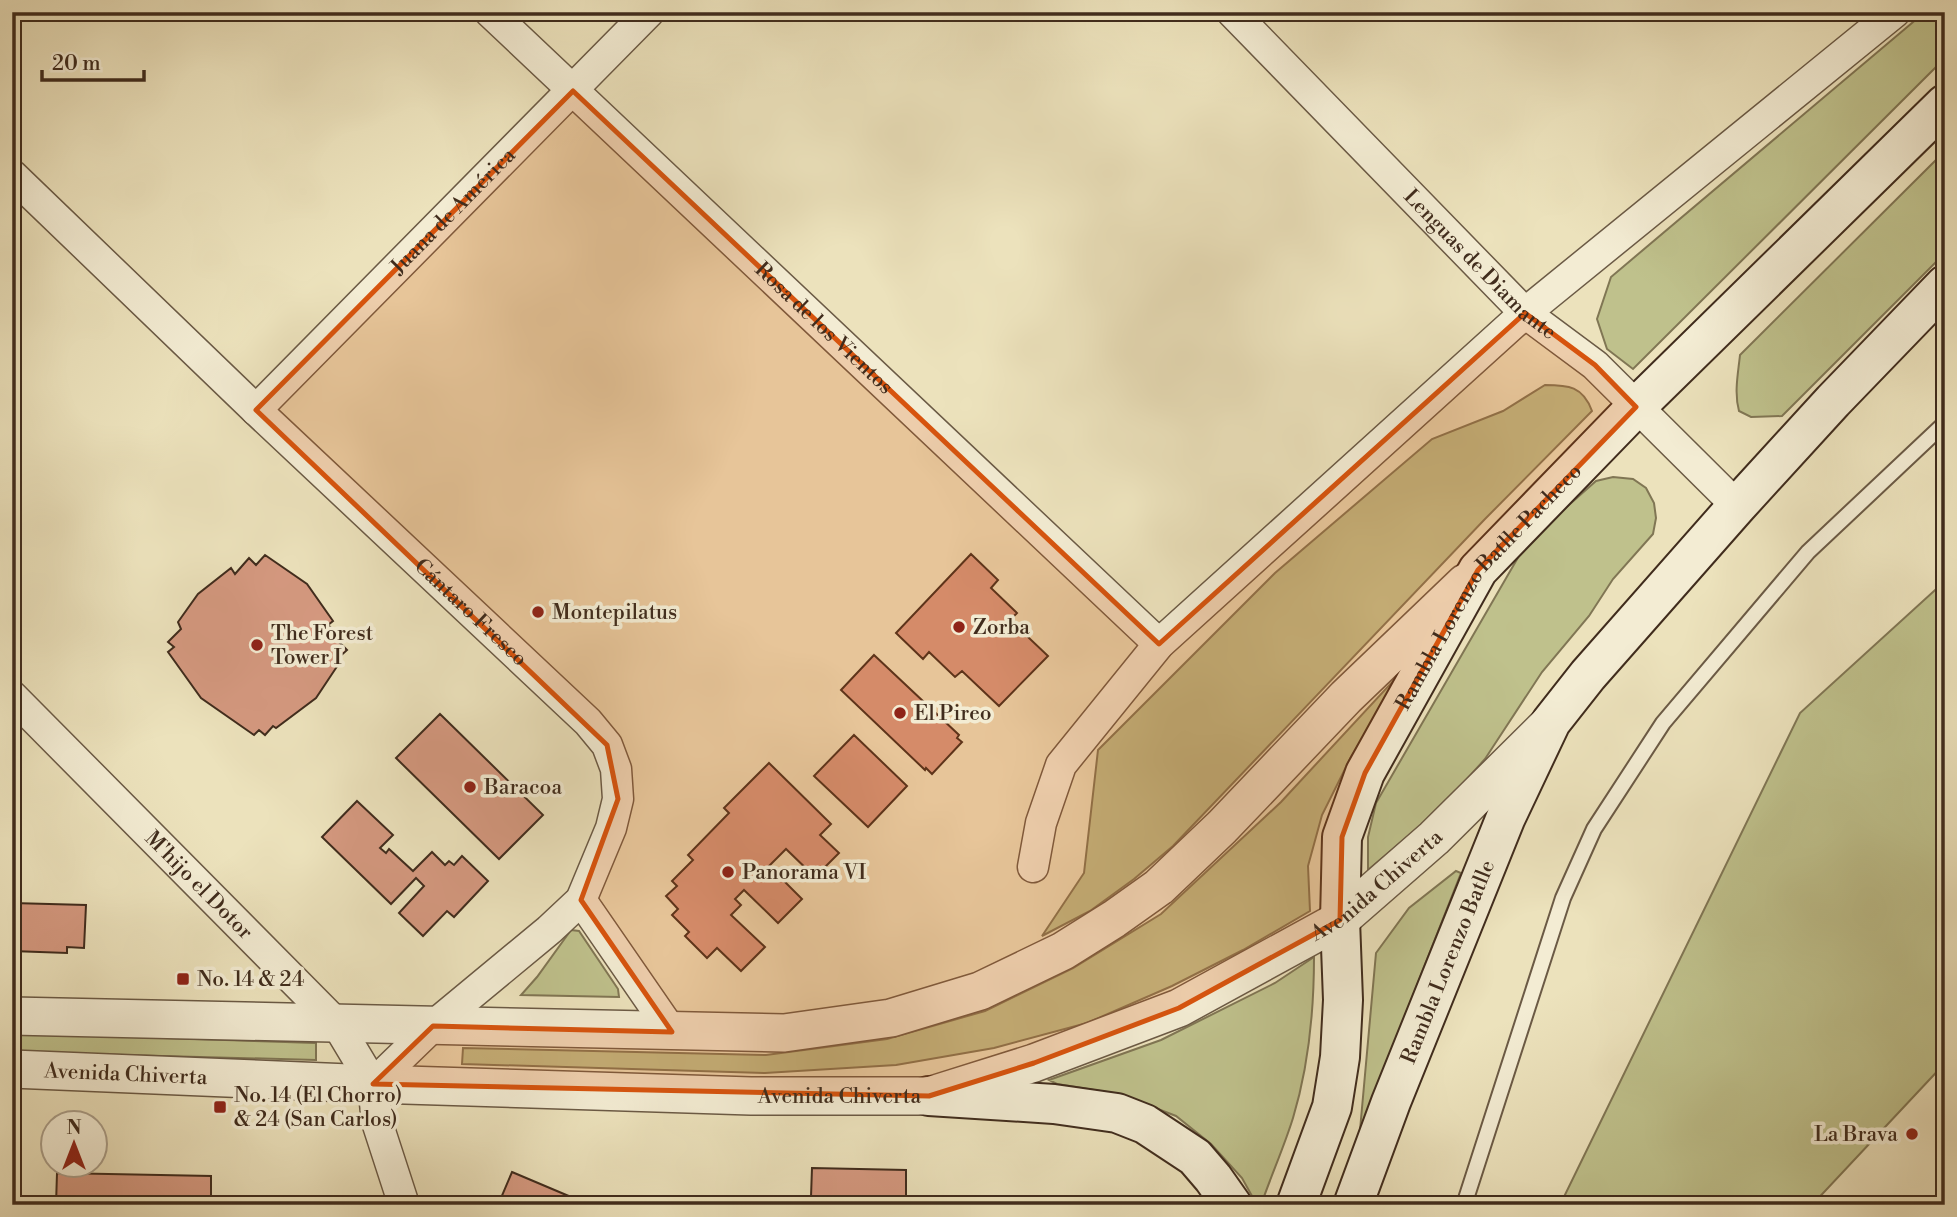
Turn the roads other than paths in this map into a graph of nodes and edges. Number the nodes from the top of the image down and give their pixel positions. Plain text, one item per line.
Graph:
1 (490, 12) edge
2 (649, 12) edge
3 (1232, 12) edge
4 (1895, 12) edge
5 (573, 91) junction
6 (1945, 104) edge
7 (12, 175) edge
8 (1945, 285) edge
9 (1525, 313) junction
10 (1636, 407) junction
11 (256, 410) junction
12 (1945, 423) edge
13 (1737, 506) junction
14 (1478, 570) junction
15 (1159, 644) junction
16 (12, 696) edge
17 (1551, 722) junction
18 (1033, 867) dead end
19 (581, 900) junction
20 (1340, 920) junction
21 (12, 1016) edge
22 (337, 1024) junction
23 (433, 1026) junction
24 (672, 1032) junction
25 (12, 1069) edge
26 (373, 1084) junction
27 (929, 1096) junction
28 (404, 1205) edge
29 (1232, 1205) edge
30 (1296, 1205) edge
31 (1353, 1205) edge
32 (1464, 1205) edge

1 - 5 street, Rosa de los Vientos
2 - 5 street, Juana de América
3 - 9 street, Lenguas de Diamante
4 - 9 street
5 - 11 street, Juana de América
5 - 15 street, Rosa de los Vientos
6 - 10 main road, Rambla Lorenzo Batlle Pacheco
7 - 11 street, Cántaro Fresco
8 - 13 main road
9 - 10 street, Lenguas de Diamante
9 - 15 street
10 - 13 street, Lenguas de Diamante
10 - 14 main road, Rambla Lorenzo Batlle Pacheco
11 - 19 street, Cántaro Fresco
12 - 32 lane
13 - 17 main road
14 - 20 main road, Rambla Lorenzo Batlle Pacheco
14 - 24 street
15 - 18 street
16 - 22 street, M'hijo el Dotor
17 - 20 street, Avenida Chiverta
17 - 31 main road, Rambla Lorenzo Batlle
19 - 23 street, Cántaro Fresco
19 - 24 street
20 - 27 street, Avenida Chiverta
20 - 30 main road, Rambla Lorenzo Batlle Pacheco
21 - 22 street
22 - 23 street
22 - 26 street, M'hijo el Dotor
23 - 24 street
23 - 26 street, Cántaro Fresco
25 - 26 street, Avenida Chiverta
26 - 27 street, Avenida Chiverta
26 - 28 street, M'hijo el Dotor
27 - 29 main road

